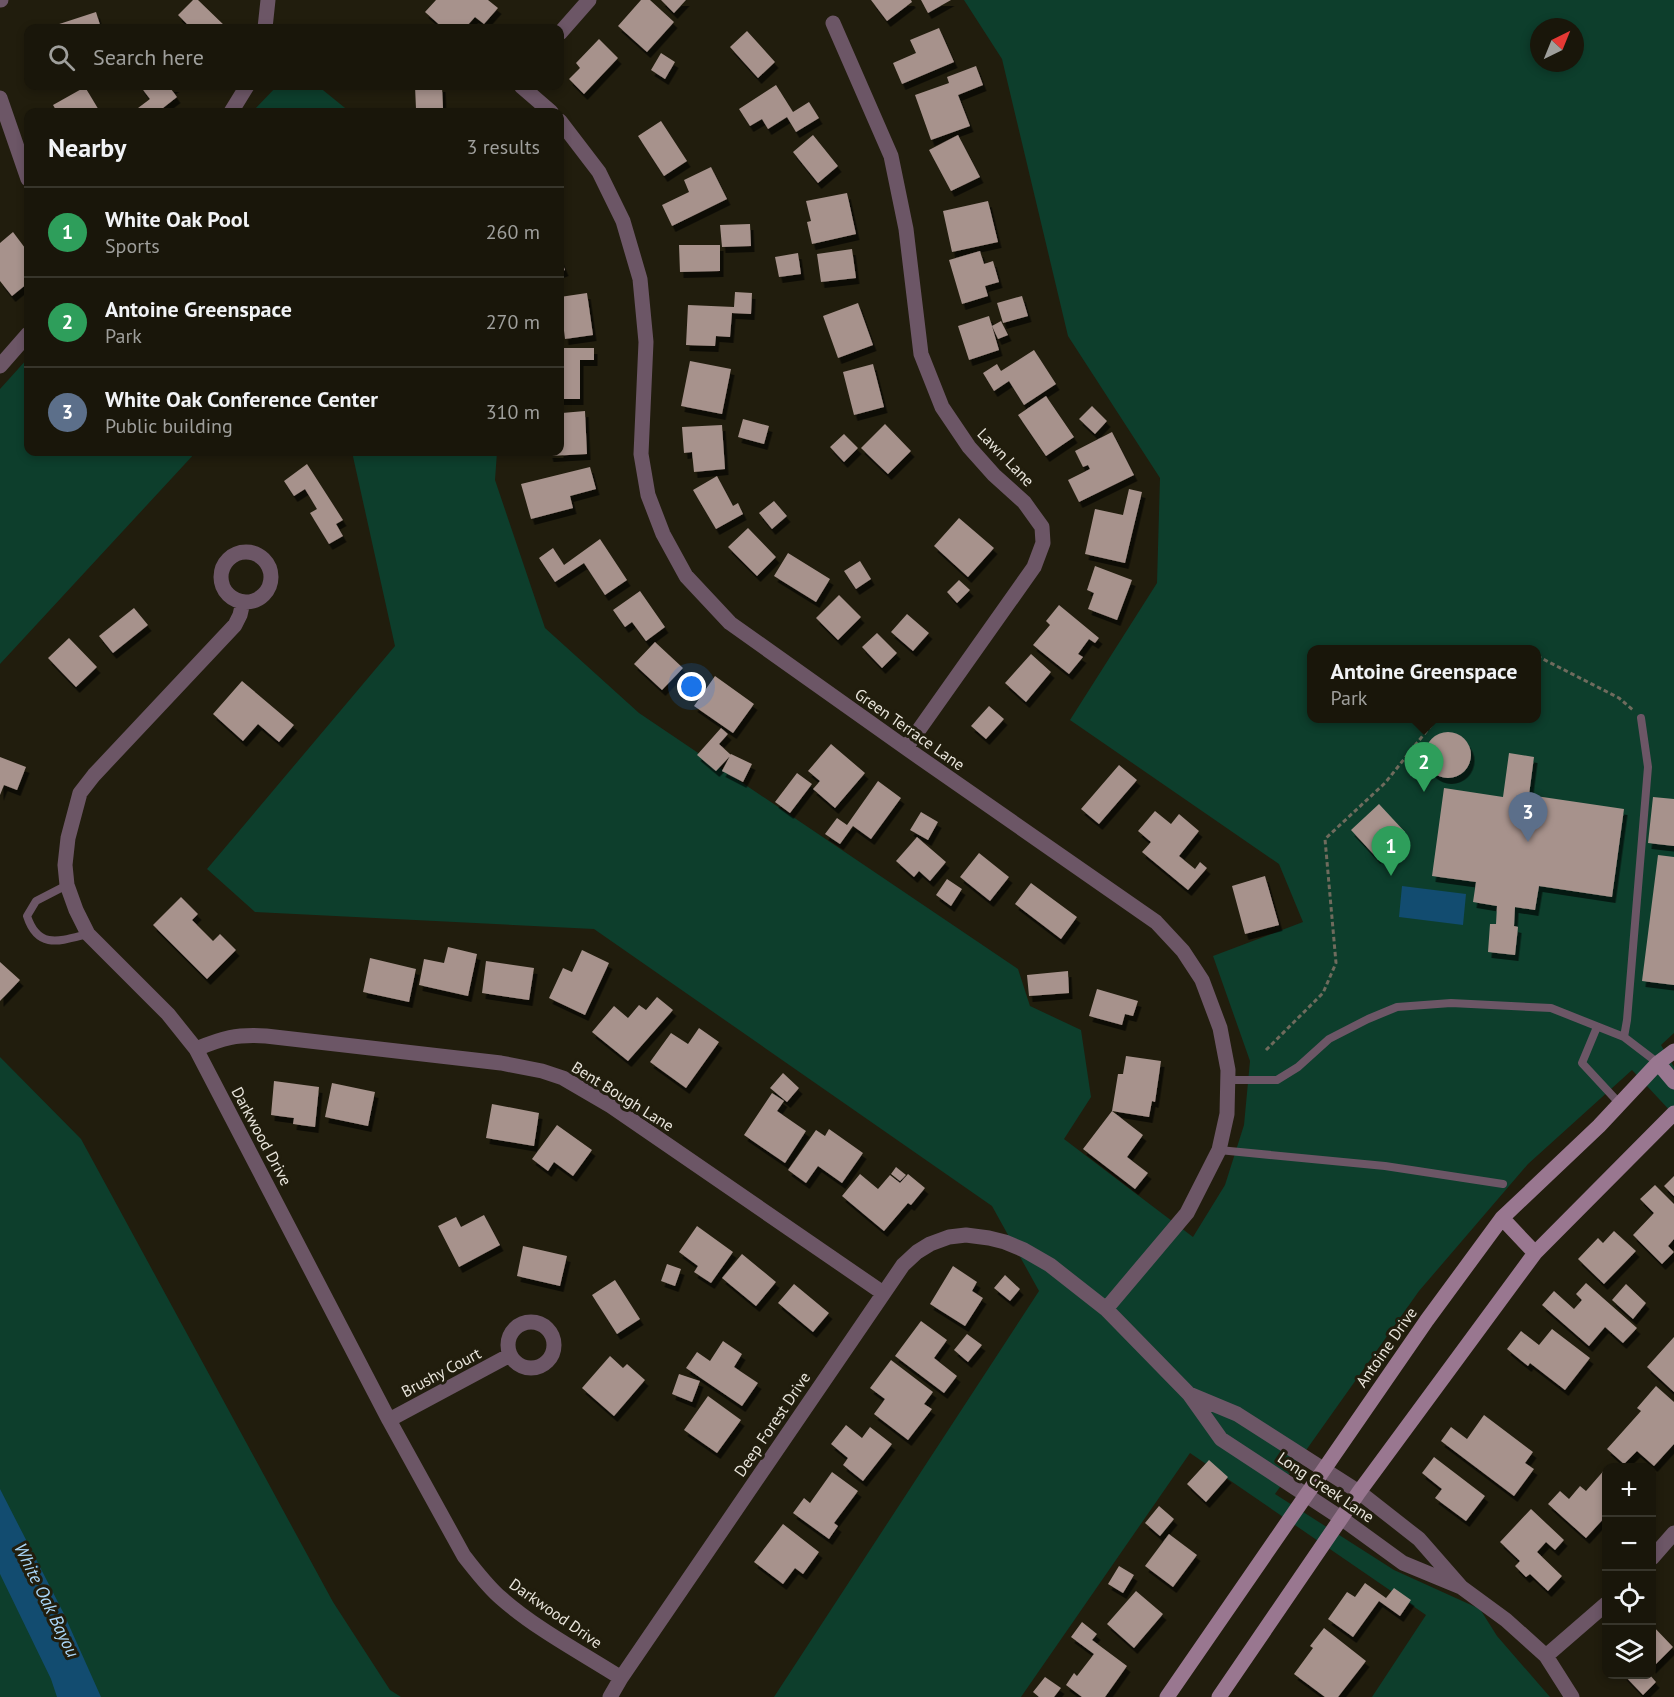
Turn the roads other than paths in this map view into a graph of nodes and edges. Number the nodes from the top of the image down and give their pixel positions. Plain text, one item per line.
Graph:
1 (268, 0) edge
2 (589, 0) edge
3 (833, 23) dead end
4 (265, 24) edge
5 (564, 28) edge
6 (245, 90) edge
7 (525, 90) edge
8 (0, 98) edge
9 (233, 108) edge
10 (546, 108) edge
11 (564, 126) edge
12 (24, 167) edge
13 (24, 339) edge
14 (0, 366) edge
15 (243, 602) dead end
16 (1641, 717) road end
17 (906, 748) junction
18 (68, 885) junction
19 (88, 934) junction
20 (1597, 1027) junction
21 (1624, 1037) junction
22 (196, 1049) junction
23 (1674, 1051) edge
24 (1658, 1063) junction
25 (1228, 1080) junction
26 (1674, 1082) edge
27 (1620, 1104) junction
28 (1674, 1113) edge
29 (1219, 1150) junction
30 (1503, 1184) dead end
31 (1502, 1218) junction
32 (1005, 1242) joint
33 (1535, 1253) junction
34 (883, 1293) junction
35 (1106, 1309) junction
36 (510, 1355) dead end
37 (1189, 1394) junction
38 (390, 1420) junction
39 (1323, 1469) junction
40 (1359, 1492) junction
41 (1306, 1494) junction
42 (1341, 1518) junction
43 (1674, 1533) edge
44 (1656, 1553) edge
45 (1461, 1587) junction
46 (1602, 1607) edge
47 (1546, 1656) junction
48 (621, 1678) junction
49 (610, 1697) edge
50 (1167, 1697) edge
51 (1219, 1697) edge
52 (1572, 1697) edge

1 - 4 street
2 - 5 street
3 - 17 street, Lawn Lane
6 - 9 street
7 - 10 street
8 - 12 street
11 - 17 street, Green Terrace Lane
13 - 14 street
15 - 18 street, Darkwood Drive
16 - 21 lane
17 - 25 street, Green Terrace Lane
18 - 19 street, Darkwood Drive
18 - 19 lane
19 - 22 street, Darkwood Drive
20 - 21 lane
20 - 25 lane
20 - 27 lane
21 - 24 lane
22 - 34 street, Bent Bough Lane
22 - 38 street, Darkwood Drive
23 - 24 main road, Antoine Drive
24 - 26 main road
24 - 27 main road, Antoine Drive
25 - 29 street, Green Terrace Lane
27 - 31 main road, Antoine Drive
28 - 33 main road
29 - 30 lane
29 - 35 street, Green Terrace Lane
31 - 33 main road
31 - 39 main road, Antoine Drive
32 - 34 street, Deep Forest Drive
32 - 35 street, Long Creek Lane
33 - 40 main road
34 - 48 street, Deep Forest Drive
35 - 37 street, Long Creek Lane
36 - 38 street, Brushy Court
37 - 39 street, Long Creek Lane
37 - 41 street, Long Creek Lane
38 - 48 street, Darkwood Drive
39 - 40 street, Long Creek Lane
39 - 41 main road, Antoine Drive
40 - 42 main road
40 - 45 street, Long Creek Lane
41 - 42 street, Long Creek Lane
41 - 50 main road, Antoine Drive
42 - 45 street, Long Creek Lane
42 - 51 main road
43 - 44 street
45 - 47 street, Long Creek Lane
46 - 47 street
47 - 52 street, Long Creek Lane
48 - 49 street, Deep Forest Drive

